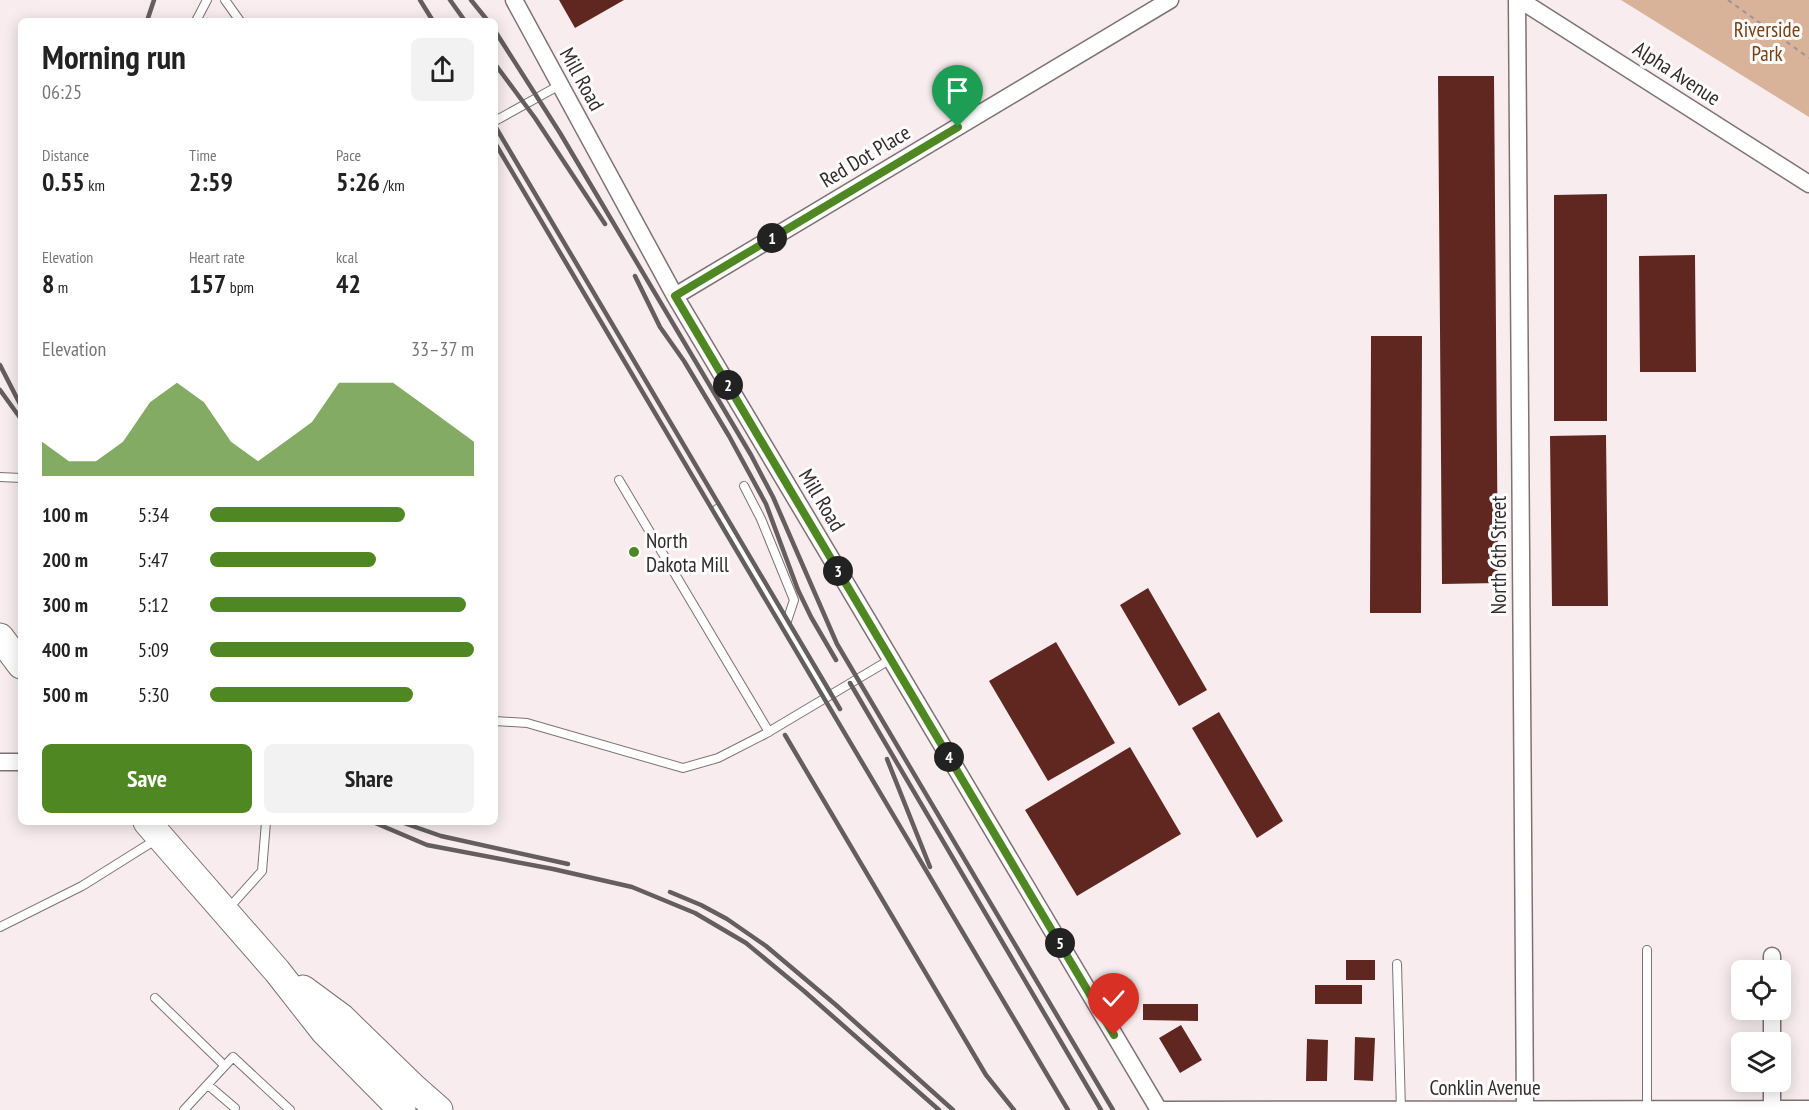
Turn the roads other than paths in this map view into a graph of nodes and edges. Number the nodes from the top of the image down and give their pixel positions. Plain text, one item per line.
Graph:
1 (207, 0) edge
2 (225, 0) edge
3 (514, 0) edge
4 (1170, 0) edge
5 (1519, 0) edge
6 (198, 18) edge
7 (238, 18) edge
8 (560, 85) junction
9 (498, 119) edge
10 (1809, 184) edge
11 (675, 296) junction
12 (0, 477) edge
13 (18, 478) edge
14 (619, 480) dead end
15 (744, 486) dead end
16 (717, 509) dead end
17 (786, 624) junction
18 (0, 637) edge
19 (891, 659) junction
20 (18, 661) edge
21 (829, 696) junction
22 (498, 721) edge
23 (769, 732) junction
24 (0, 762) edge
25 (18, 762) edge
26 (266, 825) edge
27 (153, 830) edge
28 (225, 911) junction
29 (0, 927) edge
30 (1647, 950) dead end
31 (1396, 964) dead end
32 (278, 971) junction
33 (155, 998) dead end
34 (225, 1066) junction
35 (208, 1085) junction
36 (1772, 1092) edge
37 (235, 1108) dead end
38 (1809, 1109) edge
39 (184, 1110) edge
40 (290, 1110) edge
41 (402, 1110) edge
42 (439, 1110) edge
43 (1160, 1110) edge
44 (1227, 1110) edge
45 (1401, 1110) edge
46 (1525, 1110) edge
47 (1647, 1110) edge
48 (1772, 1110) edge

1 - 6 lane
2 - 7 lane
3 - 8 street, Mill Road
4 - 11 street, Red Dot Place
5 - 10 street, Alpha Avenue
5 - 46 street, North 6th Street
8 - 9 lane
8 - 11 street, Mill Road
11 - 19 street, Mill Road
12 - 13 lane
14 - 23 lane
15 - 17 lane
16 - 17 lane
17 - 21 lane
18 - 20 main road
19 - 21 lane
19 - 43 street, Mill Road
21 - 23 lane
22 - 23 lane
24 - 25 street
26 - 28 lane
27 - 28 main road
27 - 29 lane
28 - 32 main road
30 - 47 lane
31 - 45 lane
32 - 41 main road
32 - 42 main road
33 - 34 lane
34 - 35 lane
34 - 40 lane
35 - 37 lane
35 - 39 lane
36 - 48 street
38 - 48 street, Conklin Avenue
43 - 44 street, Conklin Avenue
44 - 45 street, Conklin Avenue
45 - 46 street, Conklin Avenue
46 - 47 street, Conklin Avenue
47 - 48 street, Conklin Avenue

